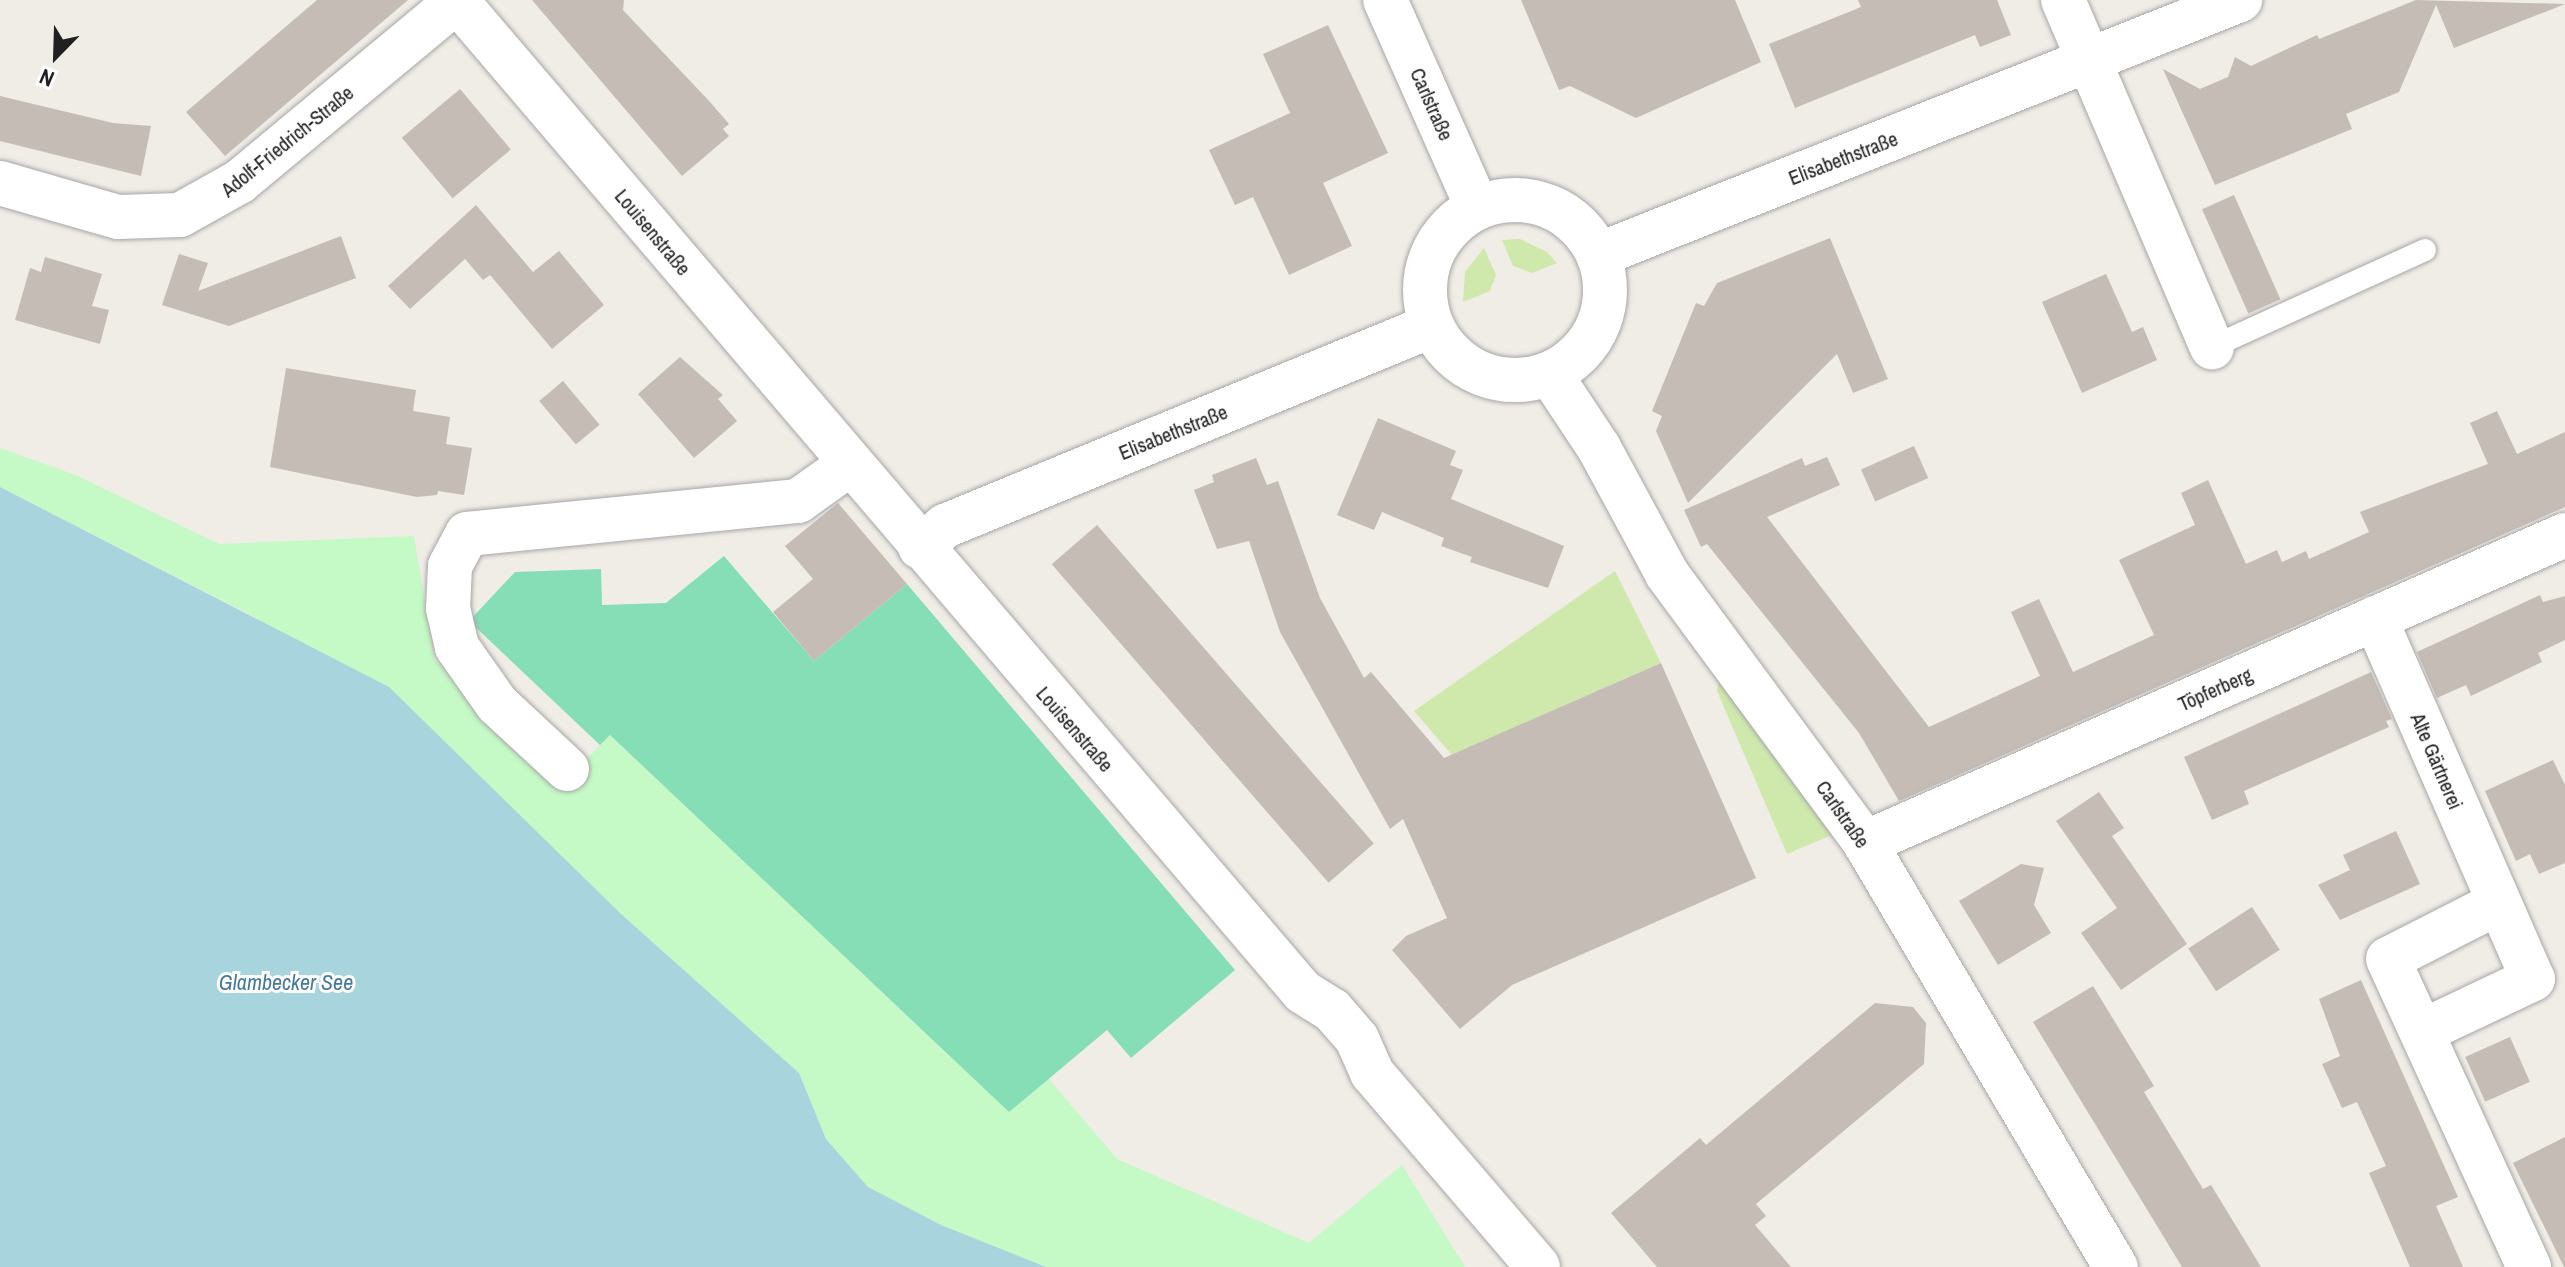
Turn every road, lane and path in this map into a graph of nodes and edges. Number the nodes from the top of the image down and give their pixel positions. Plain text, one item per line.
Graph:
1 (457, 0) edge
2 (1385, 0) edge
3 (2063, 0) edge
4 (2240, 0) edge
5 (2089, 61) junction
6 (0, 183) edge
7 (1477, 207) junction
8 (2425, 250) dead end
9 (1598, 255) junction
10 (1431, 326) junction
11 (2212, 347) joint
12 (1550, 374) junction
13 (850, 464) junction
14 (2565, 535) edge
15 (920, 547) junction
16 (2375, 618) junction
17 (567, 769) dead end
18 (1865, 843) junction
19 (2498, 903) junction
20 (2425, 1030) junction
21 (1538, 1267) edge
22 (2116, 1267) edge
23 (2529, 1267) edge

1 - 6 street, Adolf-Friedrich-Straße
1 - 13 street, Louisenstraße
2 - 7 street, Carlstraße
3 - 5 street
4 - 5 street, Elisabethstraße
5 - 9 street, Elisabethstraße
5 - 11 street
7 - 9 street
7 - 10 street
8 - 11 lane
9 - 12 street
10 - 12 street
10 - 15 street, Elisabethstraße
12 - 18 street, Carlstraße
13 - 15 street, Louisenstraße
13 - 17 street
14 - 16 street, Töpferberg
15 - 21 street, Louisenstraße
16 - 18 street, Töpferberg
16 - 19 street, Alte Gärtnerei
18 - 22 street, Carlstraße
19 - 20 street, Alte Gärtnerei
19 - 20 street
20 - 23 street

